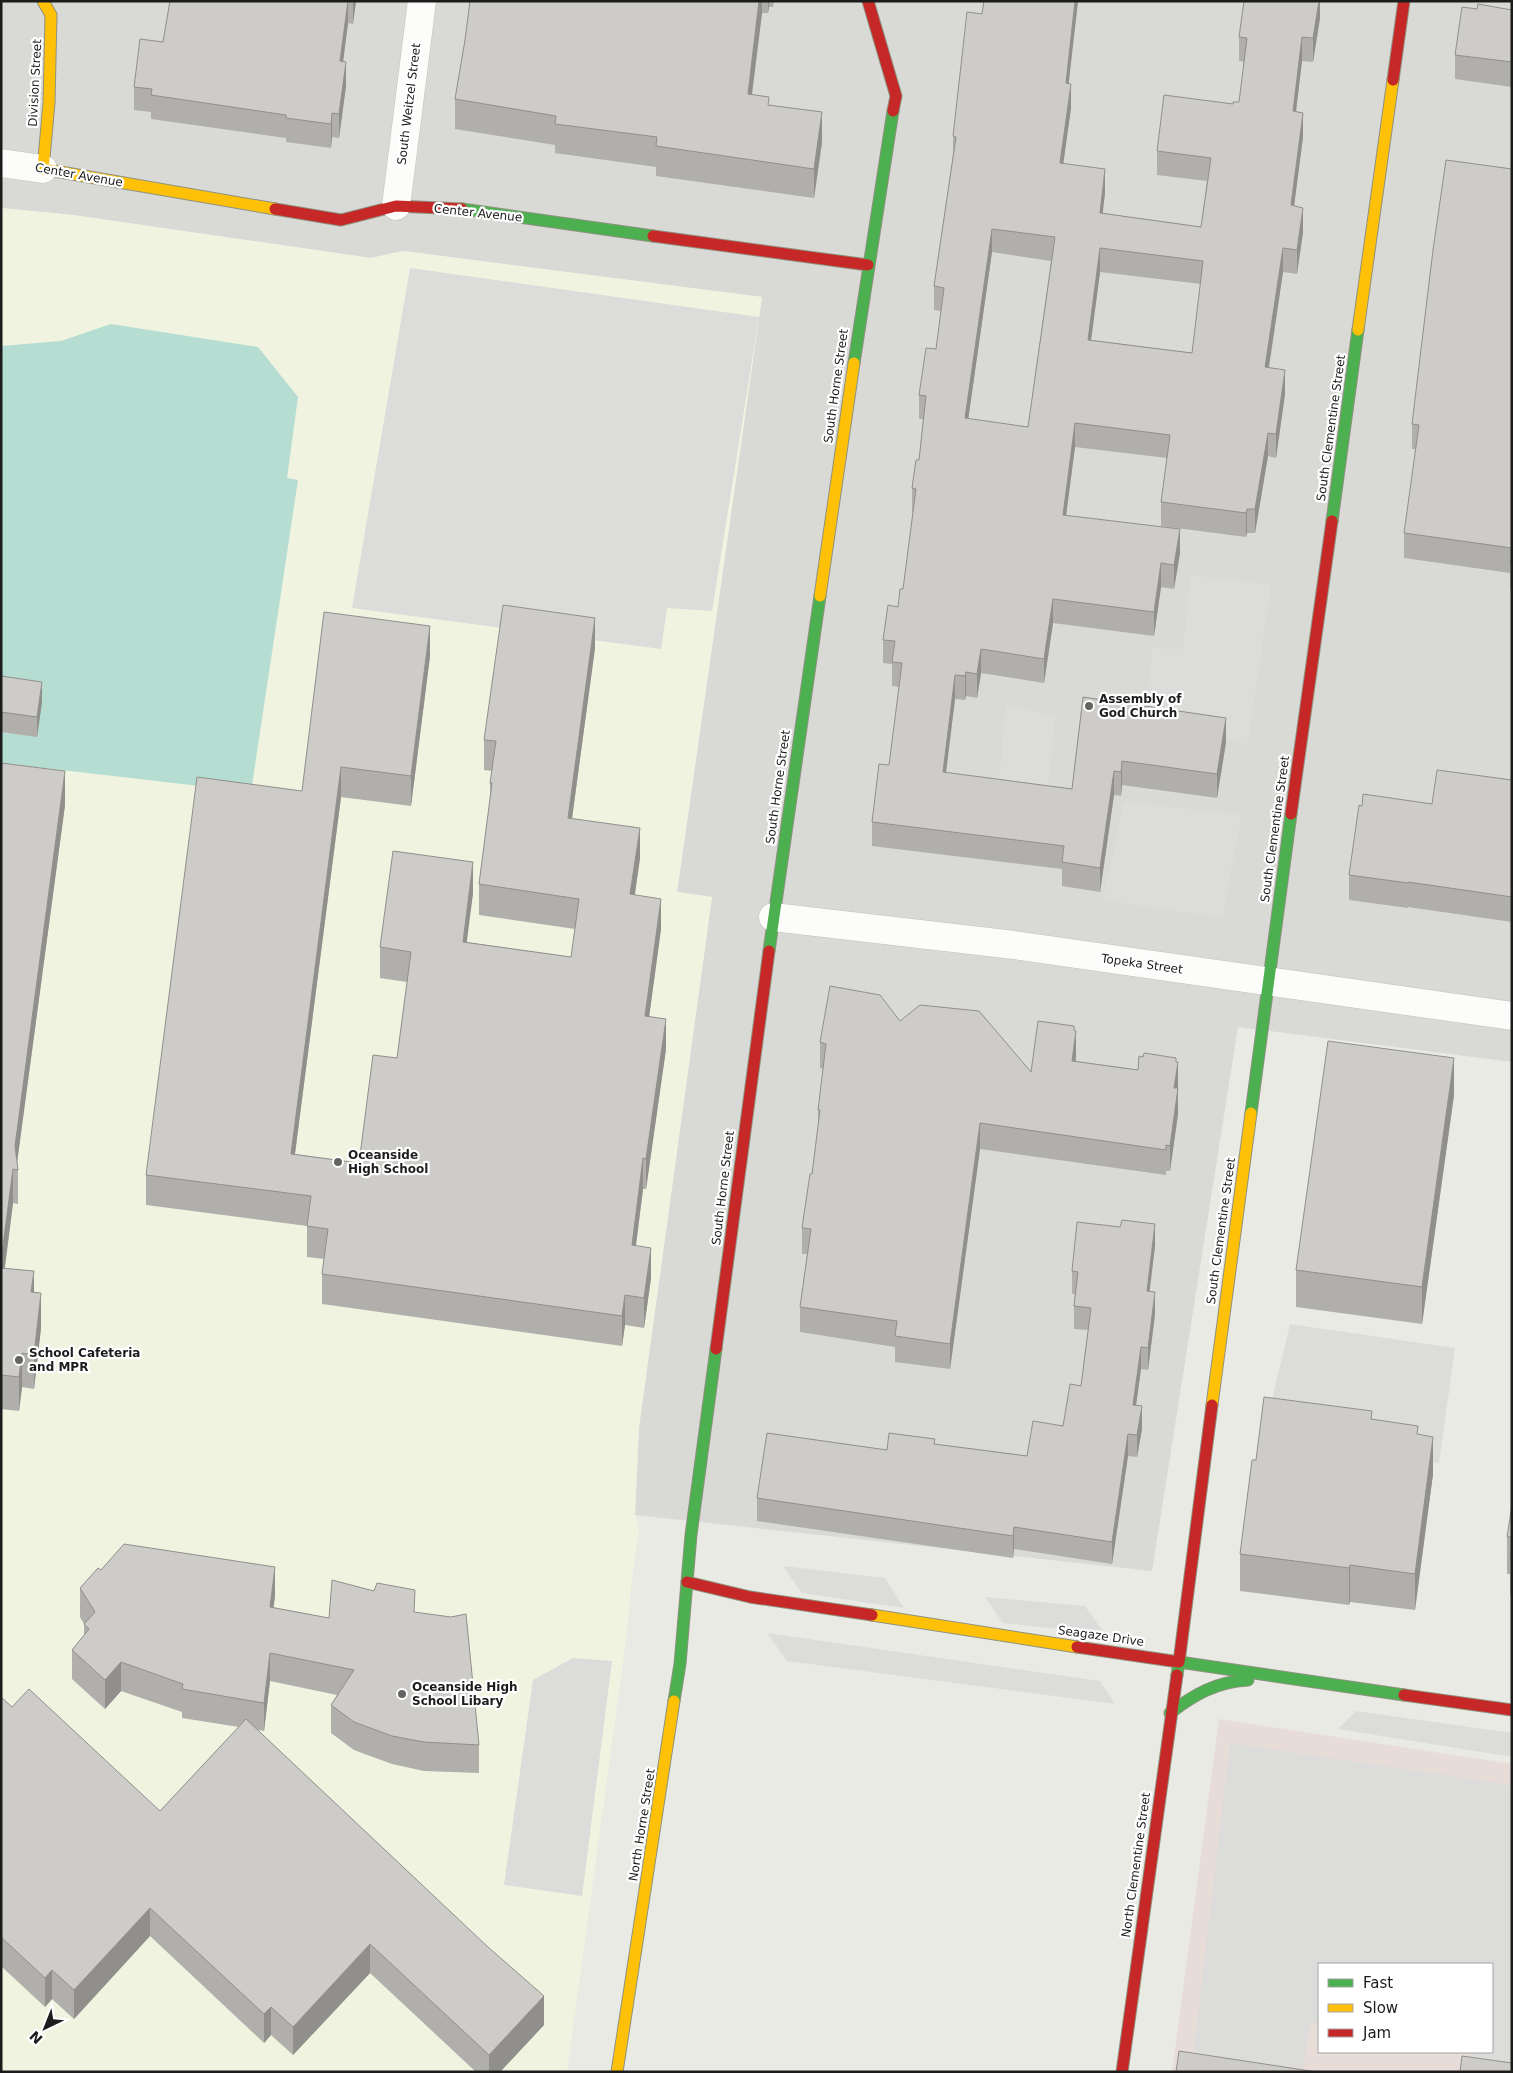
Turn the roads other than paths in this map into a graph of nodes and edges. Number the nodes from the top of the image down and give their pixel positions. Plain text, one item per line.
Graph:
1 (43, 1) edge
2 (422, 1) edge
3 (868, 1) edge
4 (1404, 1) edge
5 (1, 163) edge
6 (43, 169) junction
7 (396, 206) junction
8 (868, 265) junction
9 (772, 917) junction
10 (1268, 982) junction
11 (1512, 1016) edge
12 (687, 1582) junction
13 (1180, 1662) junction
14 (1287, 1679) junction
15 (1512, 1710) edge
16 (1170, 1713) junction
17 (617, 2072) edge
18 (1122, 2072) edge

1 - 6 street, Division Street
2 - 7 street, South Weitzel Street
3 - 8 street, South Horne Street
4 - 10 street, South Clementine Street
5 - 6 street, Center Avenue
6 - 7 street, Center Avenue
7 - 8 street, Center Avenue
8 - 9 street, South Horne Street
9 - 10 street, Topeka Street
9 - 12 street, South Horne Street
10 - 11 street, Topeka Street
10 - 13 street, South Clementine Street
12 - 13 street, Seagaze Drive
12 - 17 street, North Horne Street
13 - 14 street, Seagaze Drive
13 - 16 street, North Clementine Street
14 - 15 street, Seagaze Drive
14 - 16 street
16 - 18 street, North Clementine Street

